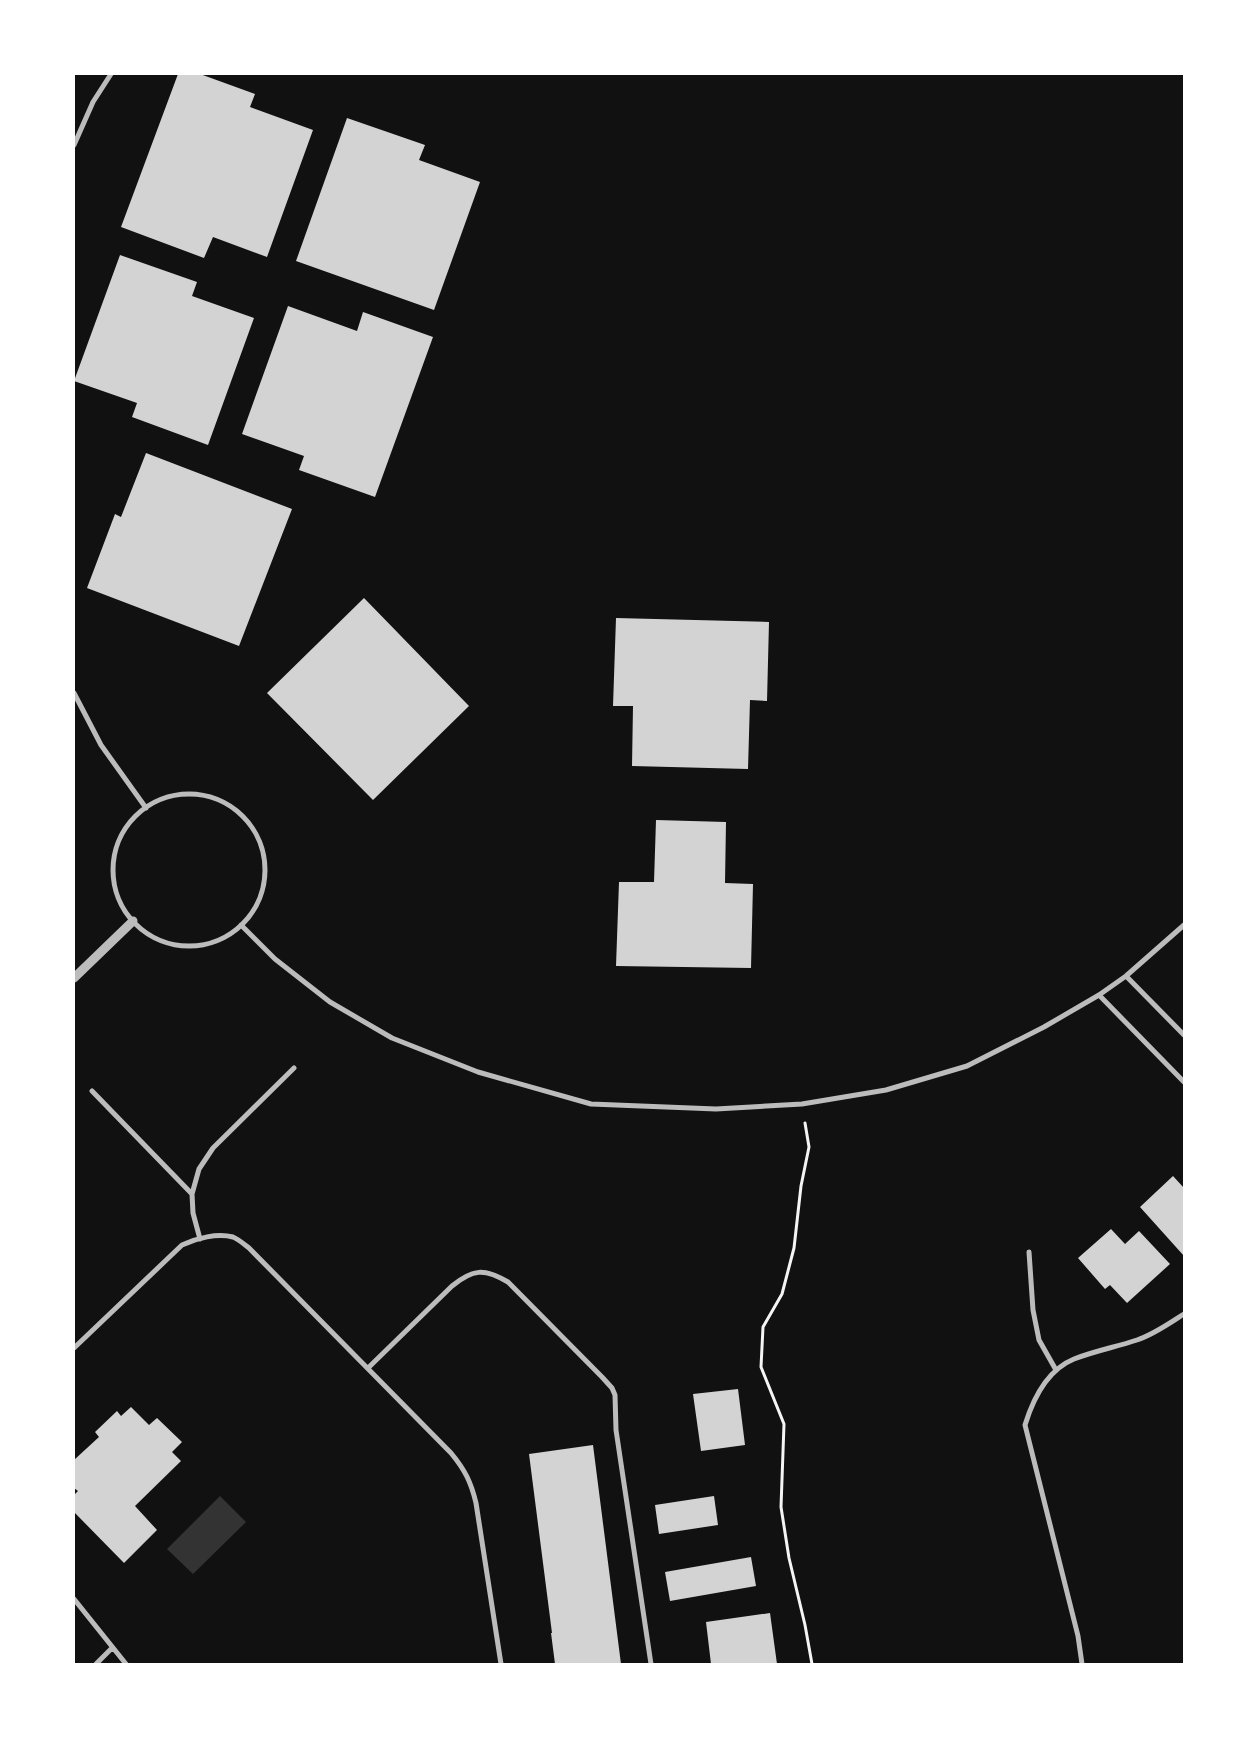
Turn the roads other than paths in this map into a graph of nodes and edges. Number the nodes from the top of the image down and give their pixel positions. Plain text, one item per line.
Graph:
1 (111, 74) edge
2 (74, 145) edge
3 (74, 693) edge
4 (146, 808) junction
5 (133, 921) junction
6 (241, 925) junction
7 (1184, 925) edge
8 (1126, 976) junction
9 (74, 978) edge
10 (1099, 995) junction
11 (1184, 1035) edge
12 (294, 1068) dead end
13 (1184, 1082) edge
14 (92, 1091) dead end
15 (192, 1194) junction
16 (200, 1239) junction
17 (1029, 1252) dead end
18 (1184, 1314) edge
19 (74, 1348) edge
20 (368, 1368) junction
21 (1056, 1370) junction
22 (74, 1599) edge
23 (112, 1648) junction
24 (96, 1664) edge
25 (126, 1664) edge
26 (500, 1664) edge
27 (651, 1664) edge
28 (1082, 1664) edge

1 - 2 street
3 - 4 street
4 - 5 street
4 - 6 street
5 - 6 street
5 - 9 street
6 - 10 street
7 - 8 street
8 - 10 street
8 - 11 street
10 - 13 street
12 - 15 street
14 - 15 street
15 - 16 street
16 - 19 street
16 - 20 street
17 - 21 street
18 - 21 street
20 - 26 street
20 - 27 street
21 - 28 street
22 - 23 street
23 - 24 street
23 - 25 street

